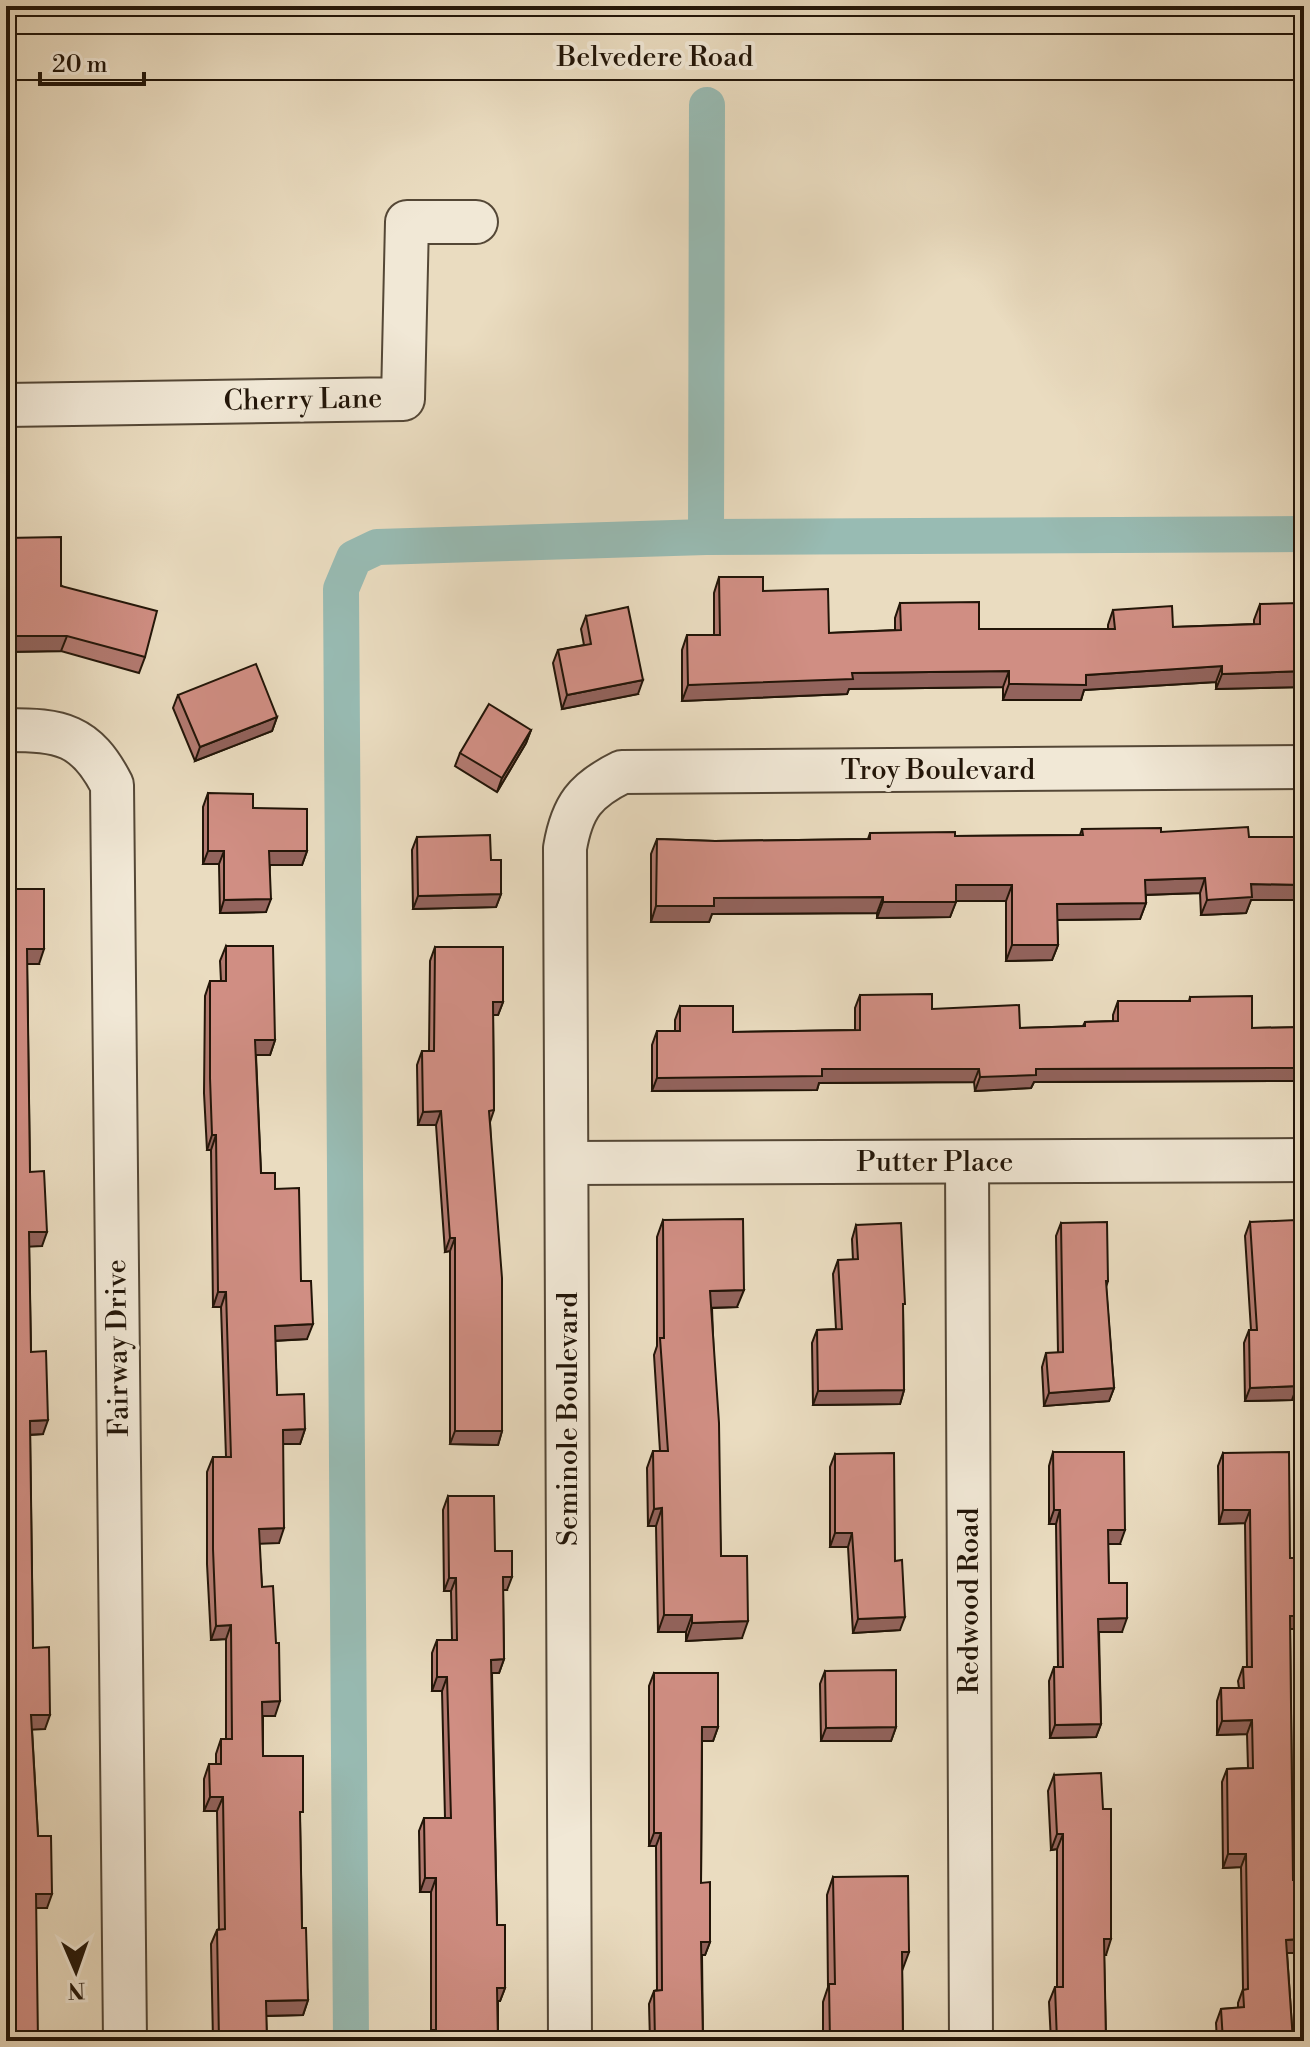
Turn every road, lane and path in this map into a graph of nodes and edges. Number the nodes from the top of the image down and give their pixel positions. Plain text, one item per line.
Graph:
1 (6, 57) edge
2 (1304, 57) edge
3 (476, 222) dead end
4 (6, 405) edge
5 (6, 730) edge
6 (1304, 767) edge
7 (582, 800) joint
8 (1304, 1160) edge
9 (967, 1162) junction
10 (567, 1163) junction
11 (125, 2041) edge
12 (570, 2041) edge
13 (971, 2041) edge

1 - 2 main road, Belvedere Road
3 - 4 street, Cherry Lane
5 - 11 street, Fairway Drive
6 - 7 street, Troy Boulevard
7 - 10 street, Seminole Boulevard
8 - 9 street, Putter Place
9 - 10 street, Putter Place
9 - 13 street, Redwood Road
10 - 12 street, Seminole Boulevard

